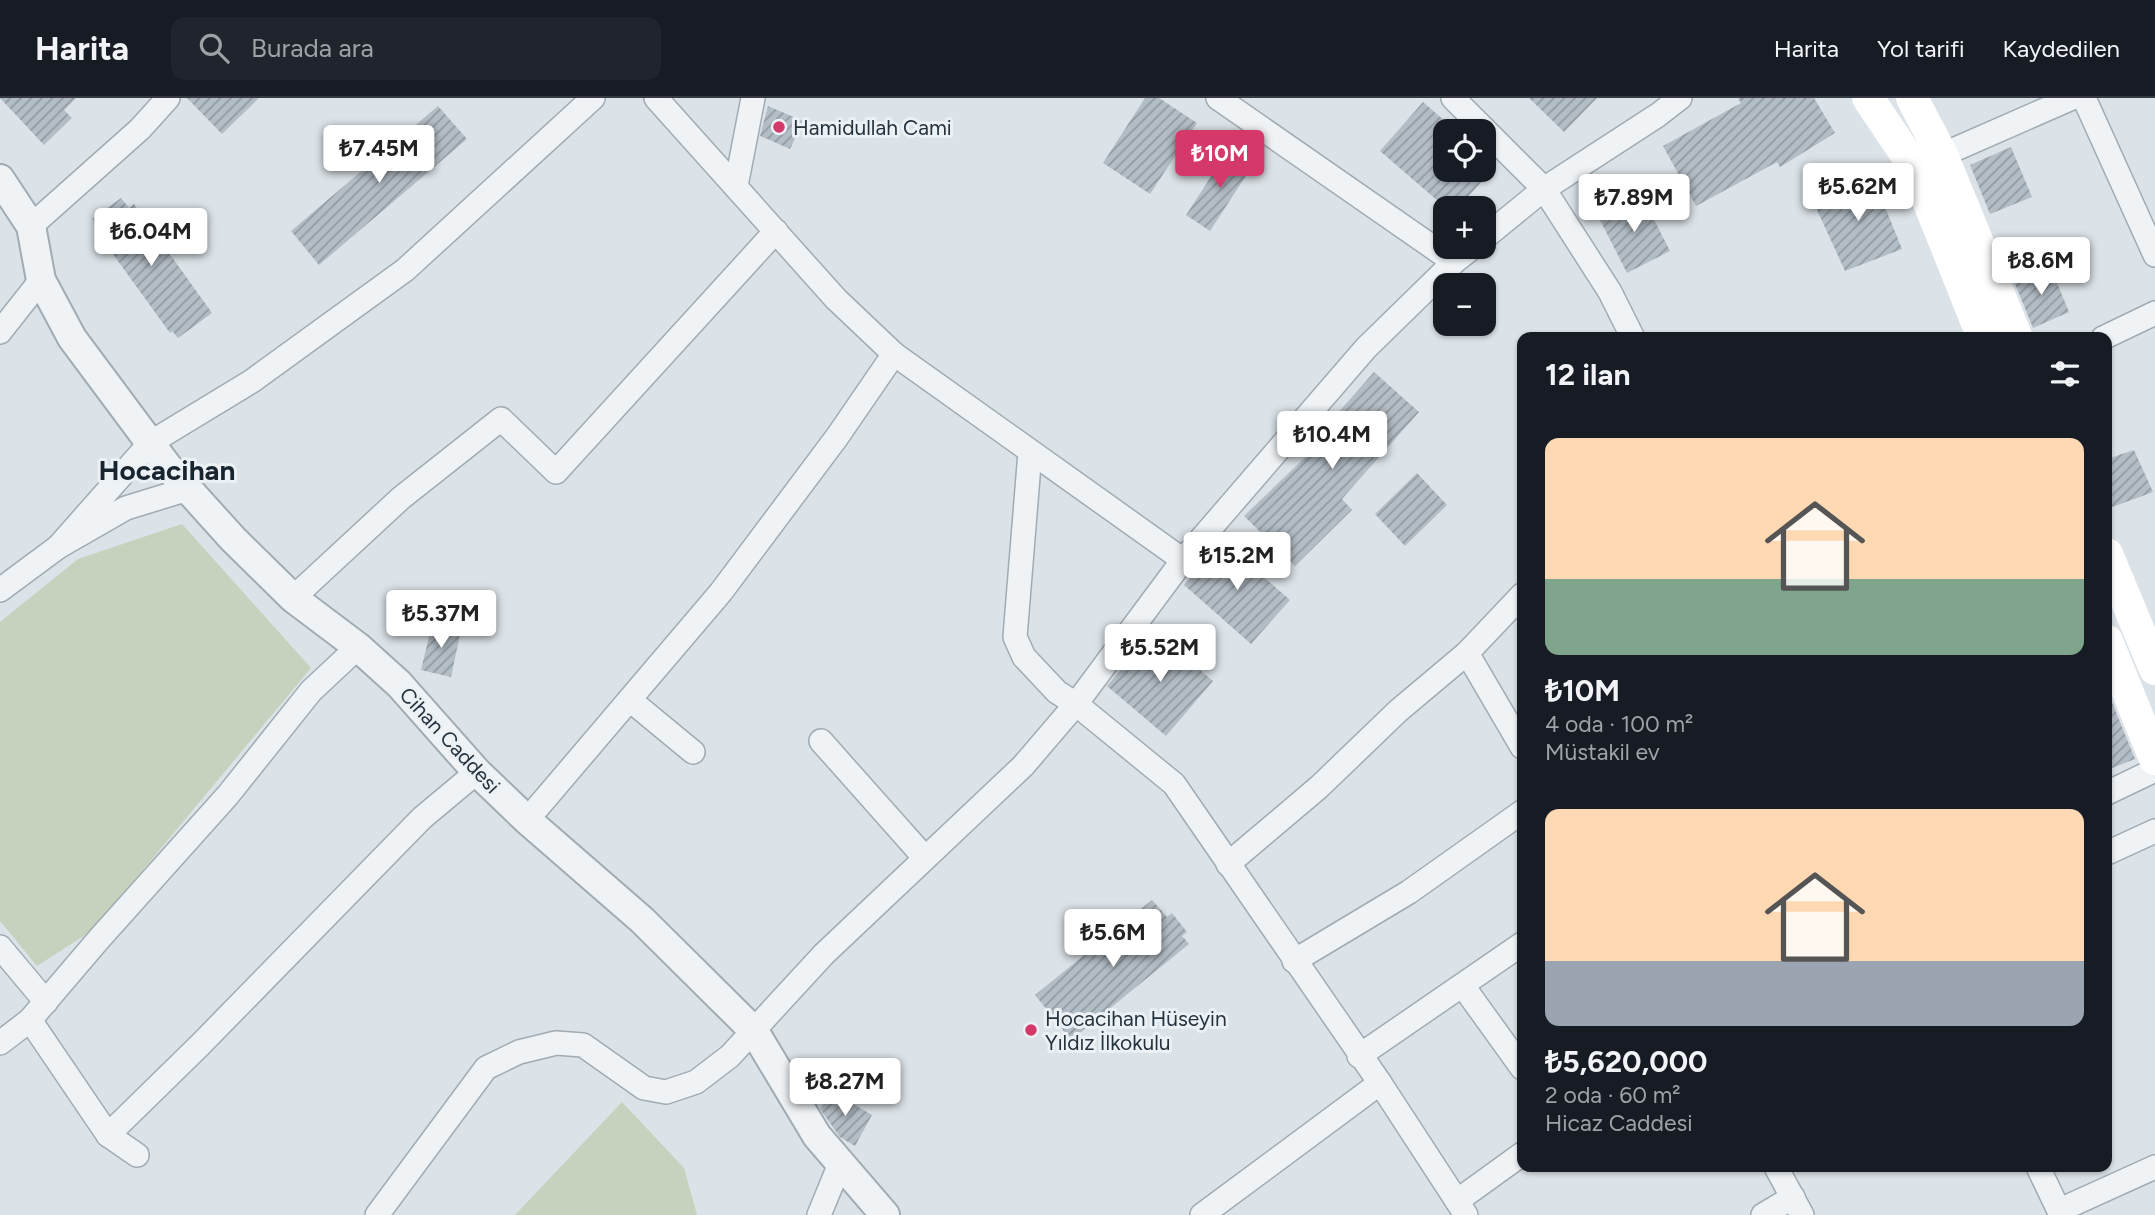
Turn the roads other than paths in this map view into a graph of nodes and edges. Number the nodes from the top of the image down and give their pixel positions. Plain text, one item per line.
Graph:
1 (168, 98) edge
2 (593, 98) edge
3 (656, 98) edge
4 (753, 98) edge
5 (1218, 98) edge
6 (1453, 98) edge
7 (1680, 98) edge
8 (1868, 98) edge
9 (1912, 98) edge
10 (2072, 98) edge
11 (2084, 98) edge
12 (1942, 155) junction
13 (0, 179) edge
14 (736, 186) junction
15 (1544, 189) junction
16 (31, 226) junction
17 (1496, 228) edge
18 (776, 231) junction
19 (2155, 255) edge
20 (1458, 259) edge
21 (1454, 262) junction
22 (41, 280) junction
23 (2155, 313) edge
24 (0, 332) edge
25 (1630, 332) edge
26 (1981, 332) edge
27 (2015, 332) edge
28 (2112, 334) edge
29 (894, 354) junction
30 (150, 443) junction
31 (1030, 452) junction
32 (188, 489) junction
33 (58, 547) junction
34 (1183, 560) junction
35 (2112, 566) edge
36 (0, 590) edge
37 (293, 598) junction
38 (1517, 600) edge
39 (358, 647) junction
40 (1467, 653) junction
41 (2112, 653) edge
42 (2155, 669) edge
43 (629, 700) junction
44 (1076, 704) junction
45 (1517, 738) edge
46 (821, 741) dead end
47 (693, 752) dead end
48 (2155, 759) edge
49 (2155, 770) edge
50 (477, 772) junction
51 (2112, 791) edge
52 (1517, 816) edge
53 (527, 820) junction
54 (2155, 831) edge
55 (2112, 851) edge
56 (925, 858) junction
57 (1228, 864) junction
58 (0, 947) edge
59 (1517, 948) edge
60 (1294, 961) junction
61 (1462, 986) junction
62 (46, 1002) junction
63 (30, 1020) junction
64 (754, 1031) junction
65 (0, 1042) edge
66 (1359, 1056) junction
67 (1517, 1061) edge
68 (1380, 1083) junction
69 (108, 1135) junction
70 (137, 1155) dead end
71 (1517, 1158) edge
72 (841, 1164) junction
73 (2155, 1167) edge
74 (1779, 1172) edge
75 (2040, 1172) edge
76 (1797, 1206) edge
77 (1461, 1208) edge
78 (2060, 1212) edge
79 (377, 1215) edge
80 (819, 1215) edge
81 (885, 1215) edge
82 (1202, 1215) edge
83 (1763, 1215) edge

1 - 16 street
2 - 30 street
3 - 14 street
4 - 14 street
5 - 21 street
6 - 15 street
7 - 15 street
8 - 26 main road
9 - 12 main road
10 - 12 street
11 - 19 street
12 - 27 main road
13 - 16 street, Cihan Caddesi
14 - 18 street
15 - 17 street
15 - 25 street
16 - 22 street, Cihan Caddesi
18 - 29 street
18 - 37 street
20 - 21 street
21 - 34 street
22 - 24 street
22 - 30 street, Cihan Caddesi
23 - 28 street
29 - 31 street
29 - 43 street
30 - 32 street, Cihan Caddesi
30 - 33 street
31 - 34 street
31 - 44 street
32 - 33 street
32 - 37 street, Cihan Caddesi
33 - 36 street
34 - 44 street
35 - 42 main road
37 - 39 street, Cihan Caddesi
38 - 40 street
39 - 50 street, Cihan Caddesi
39 - 62 street
40 - 45 street
40 - 57 street
41 - 48 main road
43 - 47 street
43 - 53 street
44 - 56 street
44 - 57 street
46 - 56 street
49 - 51 street
50 - 53 street, Cihan Caddesi
50 - 69 street
52 - 60 street
53 - 64 street, Cihan Caddesi
54 - 55 street
56 - 64 street
57 - 60 street
58 - 62 street
59 - 61 street
60 - 66 street
61 - 66 street
61 - 67 street
62 - 63 street
63 - 65 street
63 - 69 street
64 - 72 street, Cihan Caddesi
64 - 79 street
66 - 68 street
68 - 77 street
68 - 82 street
69 - 70 street
71 - 77 street
72 - 80 street
72 - 81 street, Cihan Caddesi
73 - 78 street
74 - 76 street
75 - 78 street
76 - 83 street

